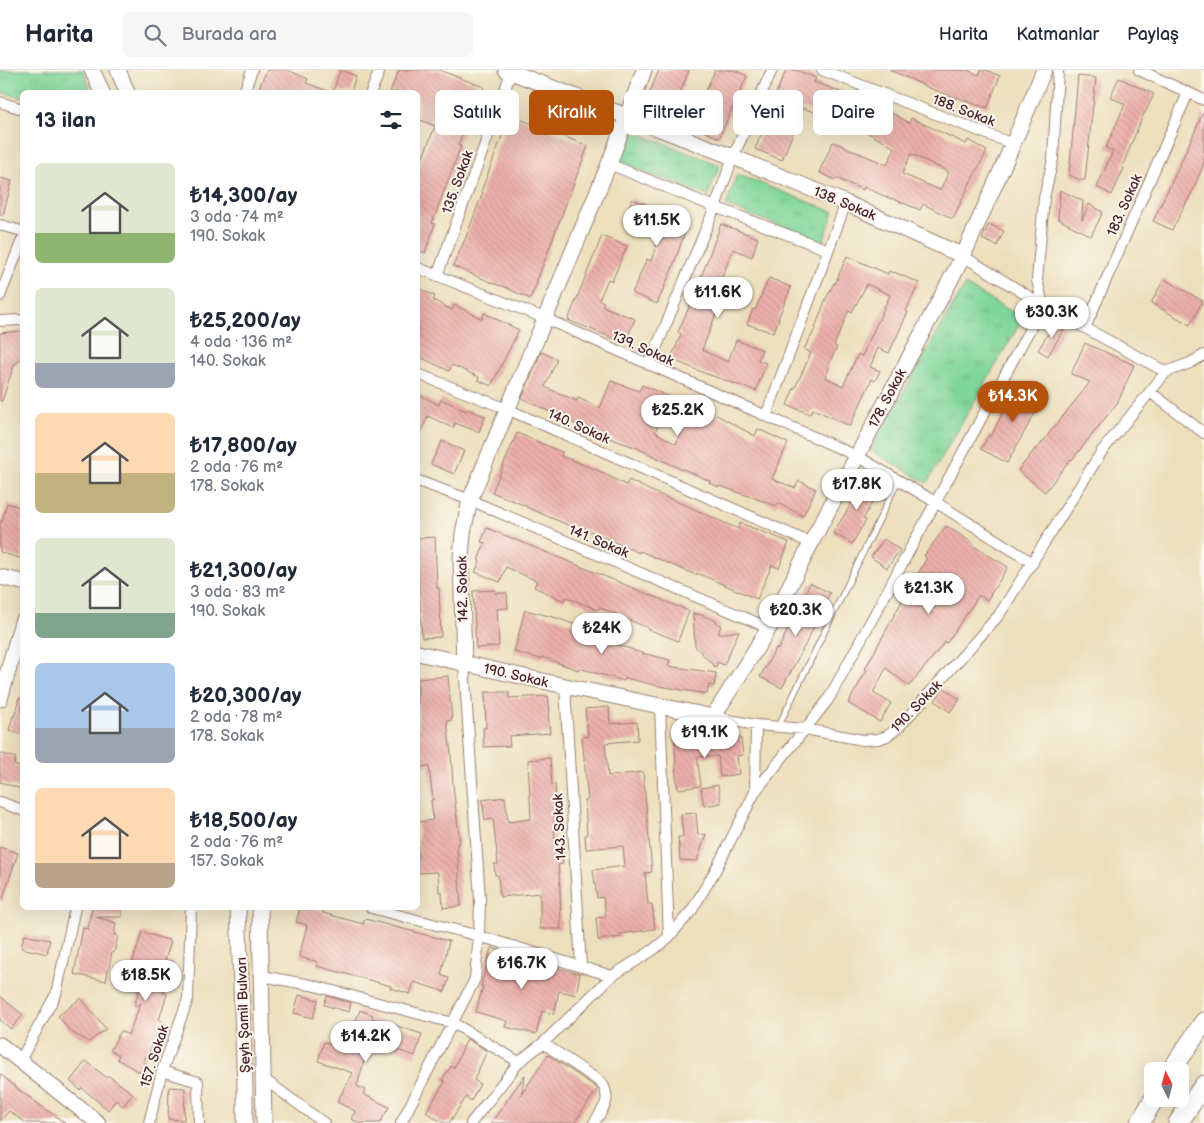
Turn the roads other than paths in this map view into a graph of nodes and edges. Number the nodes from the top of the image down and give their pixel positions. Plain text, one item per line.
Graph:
1 (92, 70) edge
2 (118, 70) edge
3 (252, 70) edge
4 (380, 70) edge
5 (644, 70) edge
6 (772, 70) edge
7 (822, 70) edge
8 (1044, 70) edge
9 (1058, 70) edge
10 (1139, 70) edge
11 (510, 71) edge
12 (101, 90) edge
13 (126, 90) edge
14 (245, 90) edge
15 (372, 90) edge
16 (637, 90) edge
17 (1188, 93) junction
18 (1204, 100) edge
19 (0, 102) edge
20 (20, 108) edge
21 (624, 115) edge
22 (624, 124) edge
23 (676, 135) edge
24 (1013, 144) junction
25 (733, 157) junction
26 (609, 164) junction
27 (846, 203) junction
28 (715, 207) junction
29 (0, 225) edge
30 (20, 230) edge
31 (20, 245) edge
32 (828, 250) junction
33 (962, 256) junction
34 (420, 269) edge
35 (438, 276) junction
36 (0, 296) edge
37 (1043, 305) junction
38 (544, 318) junction
39 (20, 320) edge
40 (0, 321) edge
41 (1085, 328) junction
42 (1204, 355) edge
43 (649, 365) junction
44 (1166, 372) junction
45 (420, 375) edge
46 (1150, 392) junction
47 (507, 409) junction
48 (766, 416) junction
49 (1204, 433) edge
50 (857, 456) junction
51 (898, 481) junction
52 (420, 482) edge
53 (470, 500) junction
54 (937, 503) junction
55 (811, 543) junction
56 (1032, 563) junction
57 (0, 577) edge
58 (20, 582) edge
59 (769, 628) junction
60 (20, 629) edge
61 (420, 653) edge
62 (464, 664) junction
63 (565, 686) junction
64 (0, 699) edge
65 (660, 706) junction
66 (714, 717) junction
67 (756, 725) junction
68 (778, 727) junction
69 (805, 729) junction
70 (755, 792) junction
71 (0, 802) edge
72 (20, 809) edge
73 (75, 910) edge
74 (191, 910) edge
75 (238, 910) edge
76 (260, 910) edge
77 (391, 910) edge
78 (479, 936) junction
79 (669, 937) junction
80 (581, 967) junction
81 (262, 976) junction
82 (612, 976) junction
83 (1204, 1022) edge
84 (453, 1023) junction
85 (543, 1043) junction
86 (0, 1046) edge
87 (20, 1062) junction
88 (519, 1062) junction
89 (1177, 1062) edge
90 (162, 1071) junction
91 (264, 1079) junction
92 (1204, 1085) edge
93 (1149, 1108) edge
94 (98, 1123) edge
95 (149, 1123) edge
96 (199, 1123) edge
97 (245, 1123) edge
98 (264, 1123) edge
99 (324, 1123) edge
100 (401, 1123) edge
101 (471, 1123) edge
102 (594, 1123) edge
103 (1140, 1123) edge
104 (1178, 1123) edge

1 - 12 street
2 - 13 street
3 - 14 street
4 - 15 street
5 - 16 street, 142. Sokak
6 - 25 street
7 - 24 street, 188. Sokak
8 - 24 street, 178. Sokak
9 - 37 street
10 - 17 street
11 - 21 street, 138. Sokak
11 - 35 street, 135. Sokak
17 - 18 street
17 - 41 street, 183. Sokak
19 - 20 street
22 - 26 street, 142. Sokak
23 - 25 street, 138. Sokak
24 - 33 street, 178. Sokak
25 - 27 street, 138. Sokak
25 - 28 street
26 - 28 street
26 - 38 street, 142. Sokak
27 - 32 street
27 - 33 street, 138. Sokak
28 - 32 street
28 - 43 street
29 - 30 street
31 - 36 street
32 - 48 street
33 - 37 street, 138. Sokak
33 - 50 street, 178. Sokak
34 - 35 street, 139. Sokak
35 - 38 street, 139. Sokak
37 - 41 street, 138. Sokak
37 - 54 street
38 - 43 street, 139. Sokak
38 - 47 street, 142. Sokak
39 - 40 street
41 - 44 street, 138. Sokak
42 - 44 street
43 - 48 street, 139. Sokak
44 - 46 street, 190. Sokak
45 - 47 street, 140. Sokak
46 - 49 street
46 - 56 street, 190. Sokak
47 - 53 street, 142. Sokak
47 - 55 street, 140. Sokak
48 - 50 street, 139. Sokak
50 - 51 street, 139. Sokak
50 - 55 street, 178. Sokak
51 - 54 street, 139. Sokak
51 - 68 lane
52 - 53 street, 141. Sokak
53 - 59 street, 141. Sokak
53 - 62 street, 142. Sokak
54 - 56 street, 139. Sokak
54 - 69 street
55 - 59 street, 178. Sokak
56 - 69 street, 190. Sokak
57 - 58 street
59 - 66 street, 178. Sokak
60 - 64 street
61 - 62 street, 190. Sokak
62 - 63 street, 190. Sokak
62 - 78 street, 142. Sokak
63 - 65 street, 190. Sokak
63 - 80 street, 143. Sokak
65 - 66 street, 190. Sokak
65 - 79 street
66 - 67 street, 190. Sokak
67 - 68 street, 190. Sokak
67 - 70 street
68 - 69 street, 190. Sokak
69 - 70 street
70 - 79 street
71 - 72 street
73 - 87 street
74 - 90 street, 157. Sokak
75 - 97 street, Şeyh Şamil Bulvarı
76 - 81 street, Şeyh Şamil Bulvarı
77 - 78 street
78 - 80 street
78 - 84 street, 142. Sokak
79 - 82 street
80 - 82 street
81 - 84 street
81 - 91 street, Şeyh Şamil Bulvarı
82 - 85 street
83 - 89 highway
84 - 88 street
84 - 100 street, 142. Sokak
85 - 88 street
85 - 102 street
86 - 87 street
87 - 94 street
88 - 101 street
90 - 95 street, 157. Sokak
90 - 96 street
91 - 98 street, Şeyh Şamil Bulvarı
91 - 99 street
92 - 104 highway
93 - 103 highway

